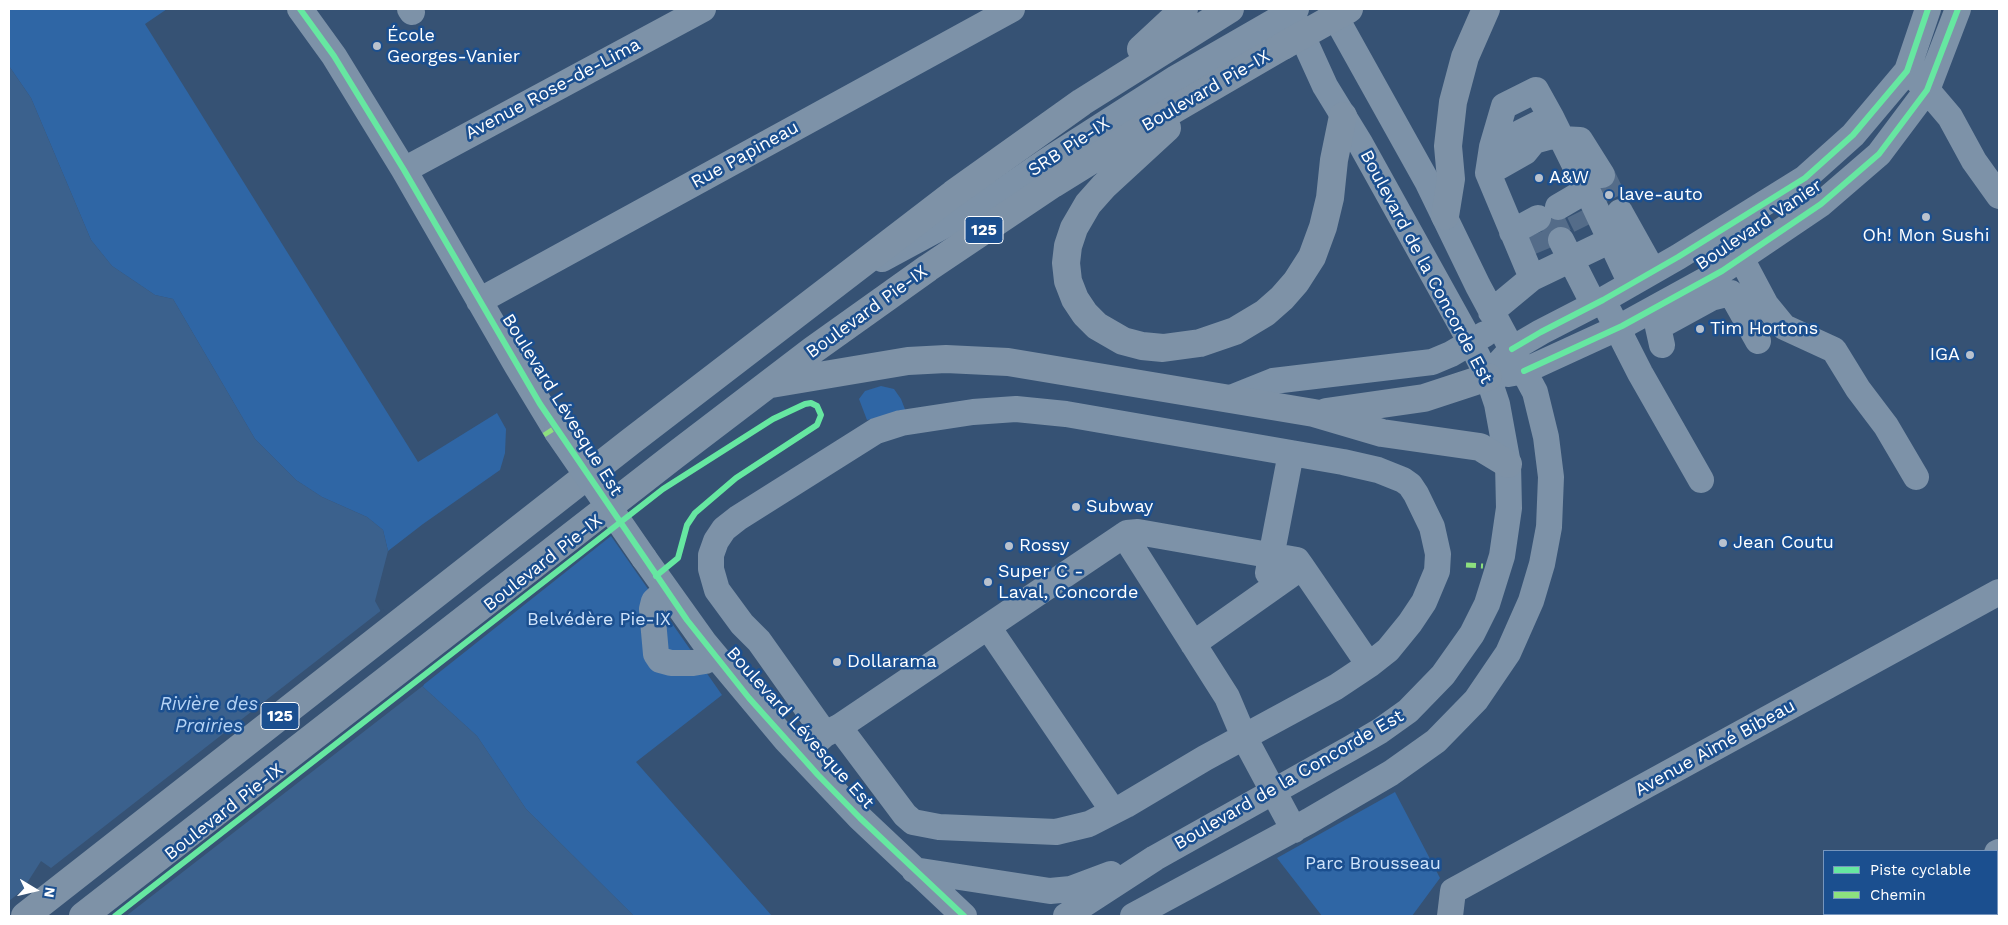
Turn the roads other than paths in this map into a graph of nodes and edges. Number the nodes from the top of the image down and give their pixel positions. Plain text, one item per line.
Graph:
1 (300, 9) edge
2 (702, 9) edge
3 (1012, 9) edge
4 (1184, 9) edge
5 (1230, 9) edge
6 (1298, 9) edge
7 (1486, 9) edge
8 (1928, 9) edge
9 (1958, 9) edge
10 (1341, 16) edge
11 (1907, 71) junction
12 (1210, 88) junction
13 (1927, 90) junction
14 (1082, 102) junction
15 (1343, 116) junction
16 (1556, 128) junction
17 (404, 170) junction
18 (1488, 173) junction
19 (1999, 196) edge
20 (1445, 216) junction
21 (1569, 229) junction
22 (1741, 258) junction
23 (1653, 271) junction
24 (839, 281) junction
25 (1631, 284) junction
26 (479, 301) junction
27 (1598, 303) junction
28 (1495, 319) junction
29 (1617, 328) junction
30 (1758, 341) dead end
31 (1471, 343) junction
32 (1662, 345) dead end
33 (1518, 360) junction
34 (1488, 377) junction
35 (767, 384) junction
36 (1228, 399) junction
37 (1314, 414) junction
38 (1291, 453) junction
39 (1508, 464) junction
40 (1916, 477) dead end
41 (1701, 480) dead end
42 (1124, 535) junction
43 (1272, 556) junction
44 (1302, 567) junction
45 (666, 590) junction
46 (1999, 592) edge
47 (1264, 594) junction
48 (732, 610) junction
49 (988, 627) junction
50 (698, 634) junction
51 (1193, 644) junction
52 (715, 656) junction
53 (1369, 665) junction
54 (832, 730) junction
55 (1244, 737) junction
56 (801, 756) junction
57 (1272, 792) junction
58 (1113, 811) junction
59 (1294, 830) junction
60 (1155, 858) junction
61 (914, 870) junction
62 (25, 916) edge
63 (83, 916) edge
64 (964, 916) edge
65 (1066, 916) edge
66 (1133, 916) edge
67 (1450, 916) edge

1 - 17 street, Boulevard Lévesque Est
2 - 17 street, Avenue Rose-de-Lima
3 - 26 street, Rue Papineau
4 - 14 highway
5 - 14 highway, 125
6 - 10 street
6 - 15 street, Boulevard de la Concorde Est
6 - 24 street, SRB Pie-IX
7 - 20 highway
8 - 11 street, Boulevard Vanier
9 - 13 street, Boulevard Vanier
10 - 12 highway, Boulevard Pie-IX / 125, bridge
10 - 20 street, Boulevard de la Concorde Est
11 - 13 street
11 - 23 street, Boulevard Vanier
12 - 15 highway
12 - 35 highway, Boulevard Pie-IX / 125
13 - 19 street
13 - 22 street, Boulevard Vanier
14 - 24 highway, 125
15 - 31 street, Boulevard de la Concorde Est
16 - 18 street
16 - 18 street
16 - 21 street
17 - 26 street, Boulevard Lévesque Est
18 - 21 street
20 - 28 street, Boulevard de la Concorde Est
21 - 23 street
21 - 25 street
21 - 27 street
21 - 28 street
22 - 29 street, Boulevard Vanier
22 - 40 street
23 - 25 street, Boulevard Vanier
24 - 62 highway, 125
25 - 27 street, Boulevard Vanier
26 - 45 street, Boulevard Lévesque Est, bridge
27 - 29 street
27 - 33 street, Boulevard Vanier
28 - 31 street
28 - 33 street, Boulevard de la Concorde Est
29 - 33 street, Boulevard Vanier
29 - 41 street
30 - 32 street
31 - 34 street, Boulevard de la Concorde Est
31 - 36 street
33 - 34 street, Boulevard Vanier
33 - 59 street, Boulevard de la Concorde Est
34 - 37 highway
34 - 39 street, Boulevard de la Concorde Est
35 - 36 highway
35 - 63 highway, Boulevard Pie-IX / 125
36 - 37 highway
37 - 39 highway
38 - 43 street
38 - 48 street
38 - 53 street
39 - 57 street, Boulevard de la Concorde Est
42 - 43 street
42 - 49 street
42 - 51 street
43 - 44 street
43 - 47 street
44 - 47 street
44 - 53 street
45 - 50 street, Boulevard Lévesque Est
45 - 52 street
46 - 67 street, Avenue Aimé Bibeau
47 - 51 street
48 - 50 street
48 - 54 street
49 - 54 street
49 - 58 street
50 - 52 street, Boulevard Lévesque Est
51 - 55 street
52 - 56 street, Boulevard Lévesque Est
53 - 55 street
54 - 56 street
54 - 58 street
55 - 57 street
55 - 58 street
56 - 61 street, Boulevard Lévesque Est
57 - 59 street
57 - 60 street, Boulevard de la Concorde Est
59 - 66 street, Boulevard de la Concorde Est
60 - 61 street
60 - 65 street, Boulevard de la Concorde Est
61 - 64 street, Boulevard Lévesque Est

